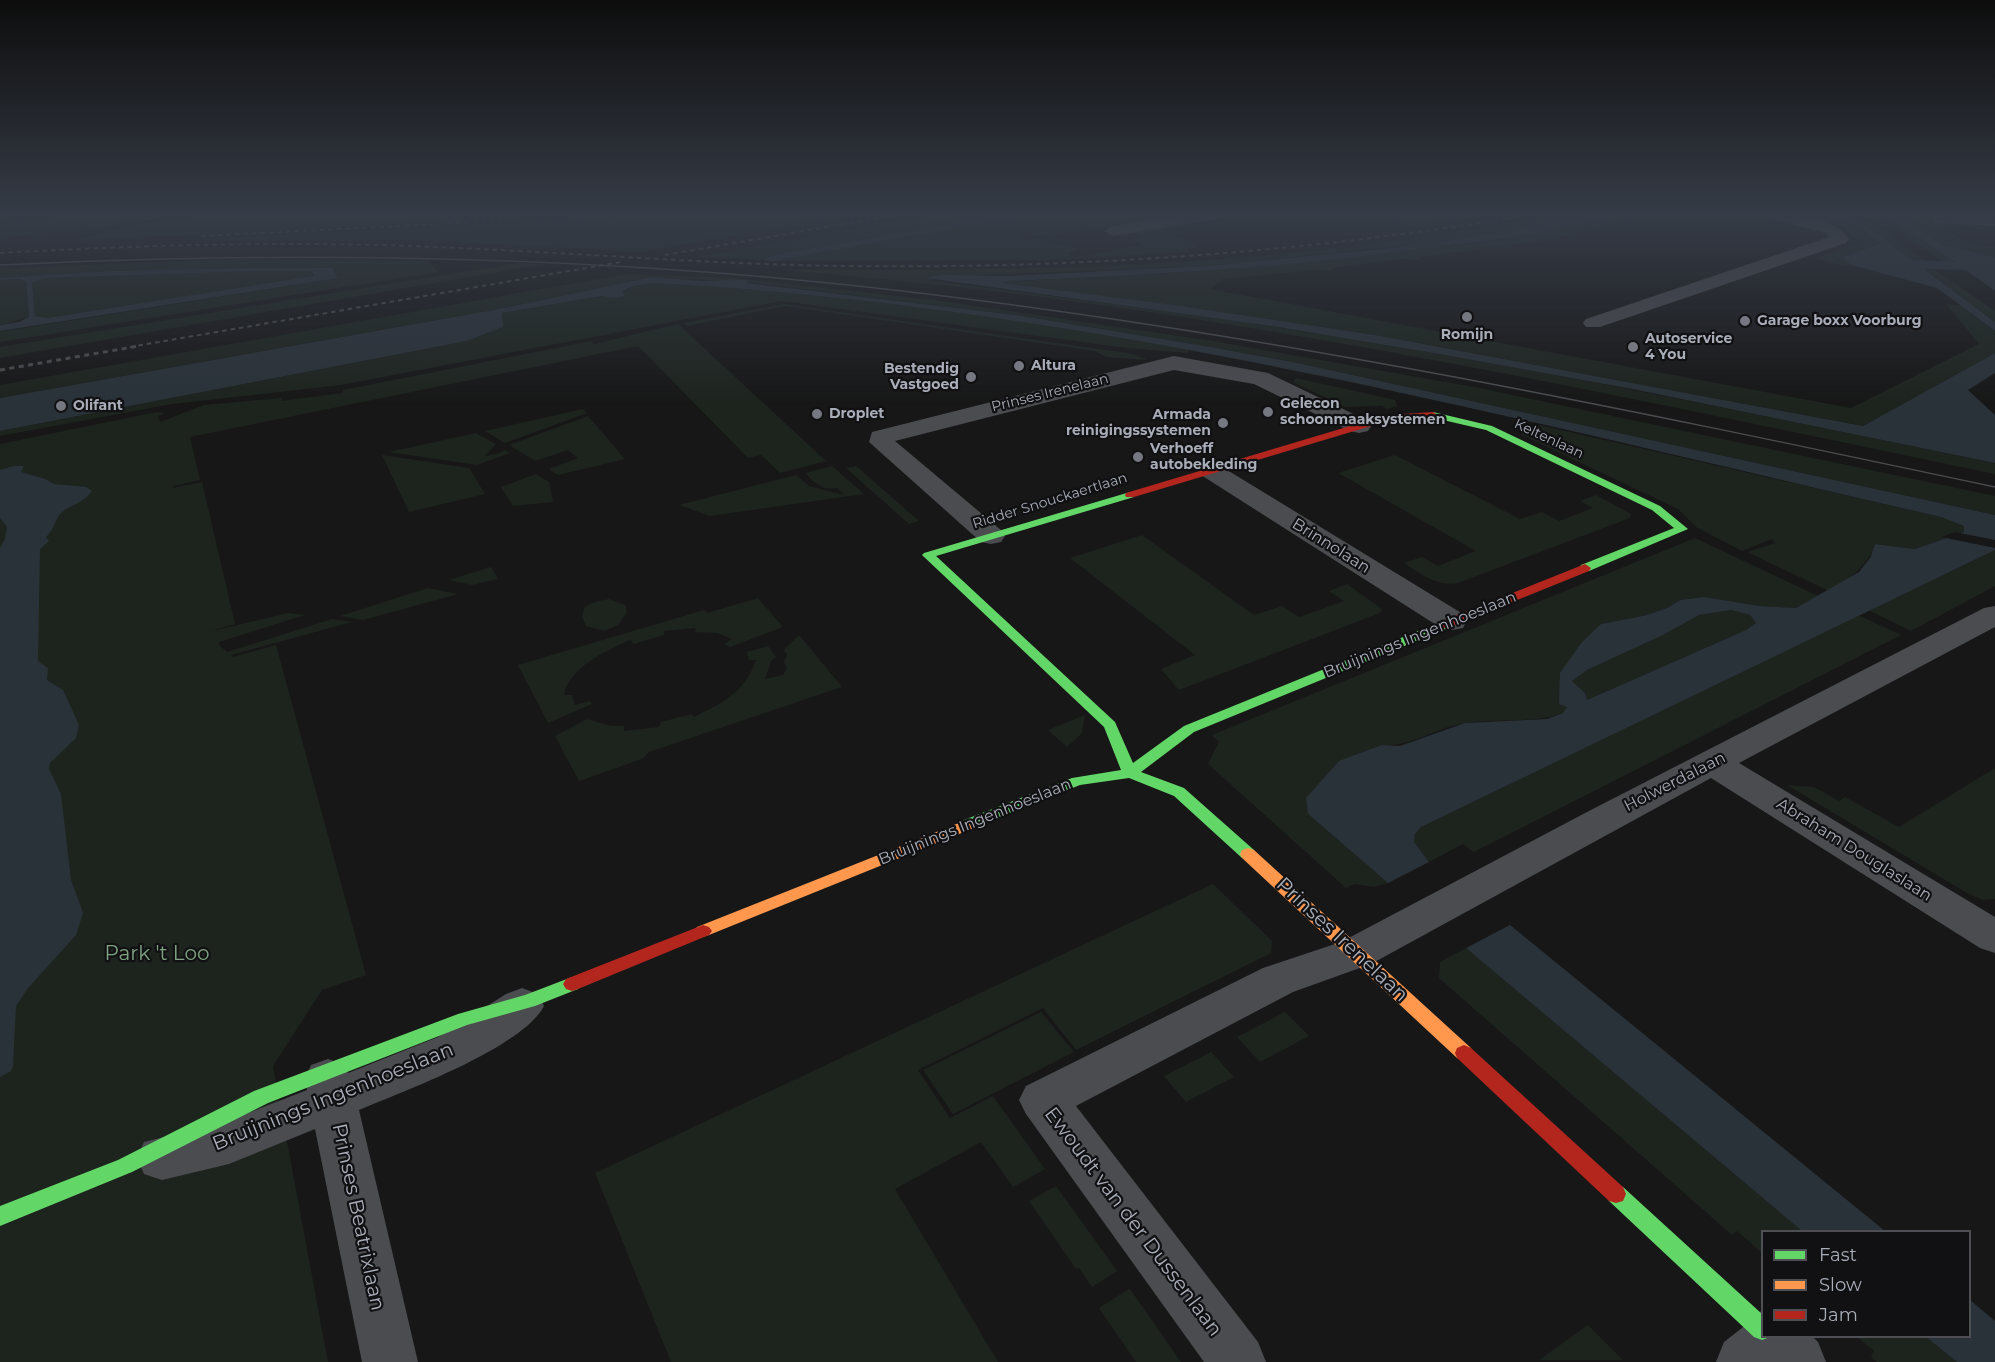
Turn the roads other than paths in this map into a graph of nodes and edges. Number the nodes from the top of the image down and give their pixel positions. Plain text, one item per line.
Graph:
1 (1727, 278) edge
2 (1593, 323) dead end
3 (1390, 417) joint
4 (1359, 426) junction
5 (1210, 470) junction
6 (1682, 529) joint
7 (991, 536) junction
8 (1995, 615) edge
9 (1452, 621) junction
10 (1712, 763) junction
11 (1130, 773) junction
12 (1995, 937) edge
13 (1356, 953) junction
14 (530, 1001) joint
15 (330, 1087) junction
16 (125, 1166) joint
17 (0, 1216) edge
18 (1761, 1337) edge
19 (390, 1362) edge
20 (1238, 1362) edge

1 - 2 street
3 - 4 street, Ridder Snouckaertlaan
3 - 6 street, Keltenlaan
4 - 5 street, Ridder Snouckaertlaan
4 - 7 street, Prinses Irenelaan
5 - 7 street, Ridder Snouckaertlaan
5 - 9 street, Brinnolaan
6 - 9 street, Bruijnings Ingenhoeslaan
7 - 11 street, Ridder Snouckaertlaan
8 - 10 street, Holwerdalaan
9 - 11 street, Bruijnings Ingenhoeslaan
10 - 12 street, Abraham Douglaslaan
10 - 13 street, Holwerdalaan
11 - 13 street, Prinses Irenelaan
11 - 14 street, Bruijnings Ingenhoeslaan
13 - 18 street, Prinses Irenelaan
13 - 20 street, Ewoudt van der Dussenlaan
14 - 15 street, Bruijnings Ingenhoeslaan
15 - 16 street, Bruijnings Ingenhoeslaan
15 - 19 street, Prinses Beatrixlaan
16 - 17 street, Bruijnings Ingenhoeslaan

